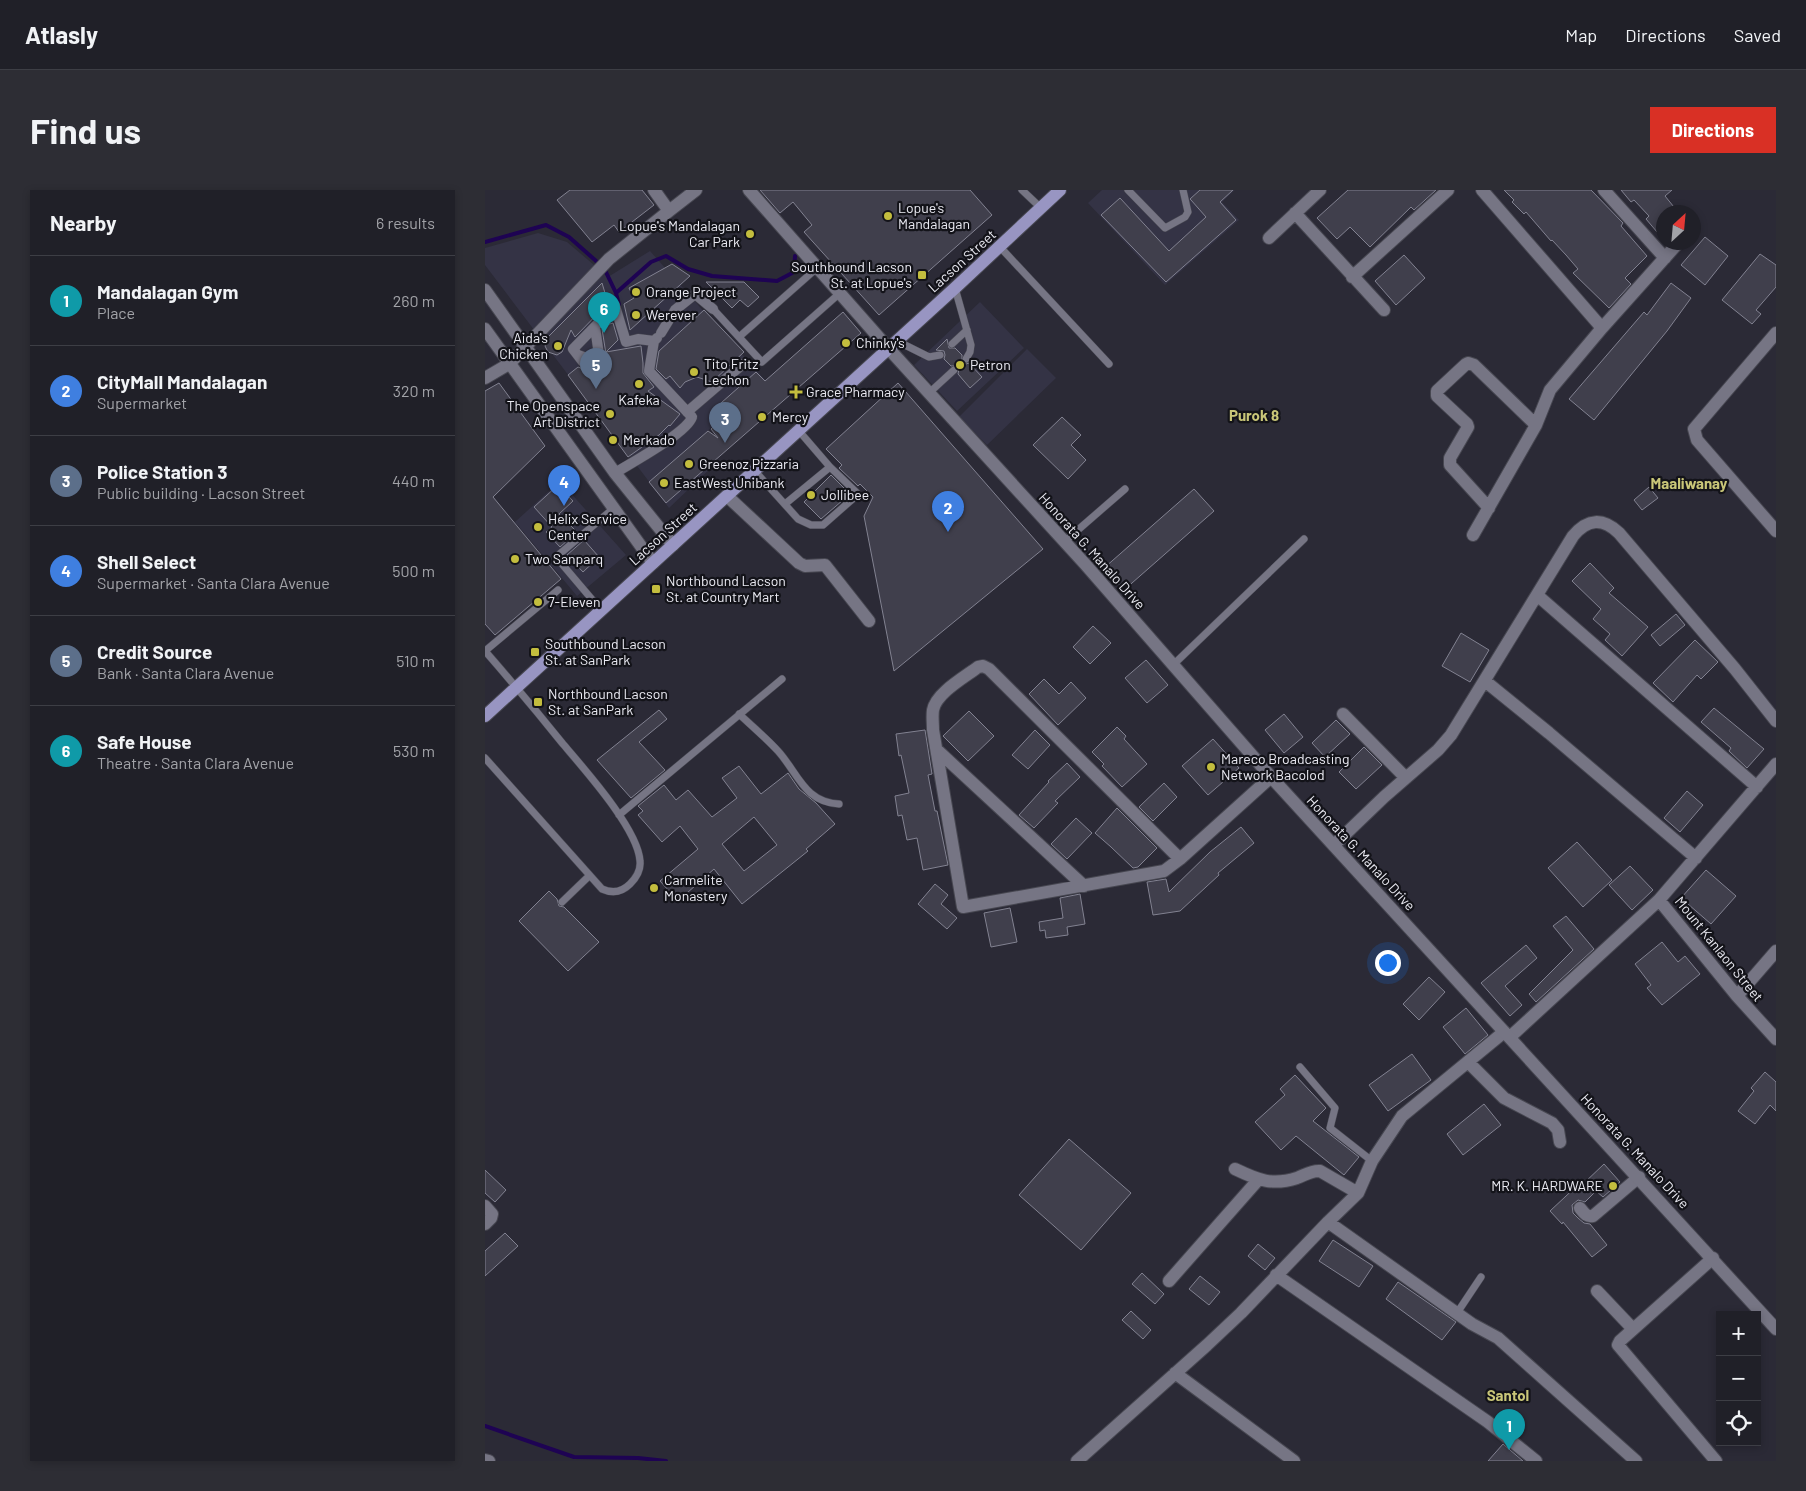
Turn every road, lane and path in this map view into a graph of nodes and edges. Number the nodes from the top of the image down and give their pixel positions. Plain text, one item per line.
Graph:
1 (654, 190) edge
2 (696, 190) edge
3 (749, 190) edge
4 (1022, 190) edge
5 (1059, 190) edge
6 (1129, 190) edge
7 (1183, 190) edge
8 (1320, 190) edge
9 (1448, 190) edge
10 (1481, 190) edge
11 (1604, 190) edge
12 (1041, 208) junction
13 (669, 211) junction
14 (1295, 214) junction
15 (1269, 238) dead end
16 (1000, 247) junction
17 (1672, 250) edge
18 (1665, 258) junction
19 (817, 268) junction
20 (1353, 277) junction
21 (955, 288) junction
22 (485, 290) edge
23 (840, 294) junction
24 (713, 309) joint
25 (1384, 310) dead end
26 (595, 327) junction
27 (1603, 328) junction
28 (485, 329) edge
29 (967, 330) junction
30 (1776, 333) edge
31 (658, 337) junction
32 (739, 337) junction
33 (951, 344) dead end
34 (893, 345) junction
35 (525, 347) junction
36 (940, 355) dead end
37 (965, 359) dead end
38 (509, 364) junction
39 (743, 364) dead end
40 (1109, 364) dead end
41 (955, 370) dead end
42 (485, 378) edge
43 (929, 393) junction
44 (687, 412) junction
45 (1536, 425) junction
46 (799, 431) junction
47 (830, 467) junction
48 (754, 470) junction
49 (615, 473) junction
50 (1125, 489) dead end
51 (727, 496) junction
52 (785, 504) junction
53 (613, 508) junction
54 (1489, 508) junction
55 (1776, 531) edge
56 (1473, 535) dead end
57 (1304, 539) dead end
58 (1064, 542) junction
59 (673, 545) junction
60 (653, 563) junction
61 (558, 590) dead end
62 (1537, 595) junction
63 (601, 610) junction
64 (869, 621) dead end
65 (485, 651) edge
66 (1173, 665) junction
67 (782, 678) dead end
68 (1485, 681) junction
69 (516, 687) junction
70 (739, 714) junction
71 (1343, 714) dead end
72 (485, 716) edge
73 (1776, 721) edge
74 (937, 750) junction
75 (485, 758) edge
76 (1776, 764) edge
77 (1271, 777) junction
78 (1406, 778) junction
79 (1757, 787) junction
80 (839, 804) dead end
81 (619, 815) junction
82 (1334, 845) junction
83 (1696, 858) junction
84 (1180, 859) junction
85 (589, 876) junction
86 (1084, 886) junction
87 (1659, 900) junction
88 (562, 902) dead end
89 (1776, 951) edge
90 (1737, 996) junction
91 (1507, 1034) junction
92 (1776, 1039) edge
93 (1468, 1062) junction
94 (1300, 1068) dead end
95 (1560, 1142) dead end
96 (1372, 1161) junction
97 (1235, 1169) dead end
98 (1639, 1177) junction
99 (1258, 1180) junction
100 (1358, 1193) junction
101 (485, 1206) edge
102 (1580, 1208) dead end
103 (1328, 1222) junction
104 (485, 1224) edge
105 (1713, 1258) junction
106 (1276, 1275) junction
107 (1481, 1277) dead end
108 (1169, 1282) dead end
109 (1597, 1291) dead end
110 (1457, 1313) junction
111 (1776, 1328) edge
112 (1633, 1329) junction
113 (1175, 1373) junction
114 (485, 1460) edge
115 (489, 1461) edge
116 (1077, 1461) edge
117 (1293, 1461) edge
118 (1536, 1461) edge
119 (1636, 1461) edge
120 (1716, 1461) edge

1 - 13 street
2 - 13 street
3 - 19 street, Honorata G. Manalo Drive
4 - 12 lane
5 - 12 main road, Lacson Street
6 - 7 lane
8 - 14 street
9 - 20 street
10 - 27 street
11 - 18 street
12 - 16 main road, Lacson Street
13 - 35 street
14 - 15 street
14 - 20 street
16 - 21 main road, Lacson Street
16 - 40 lane
17 - 18 street
18 - 27 street
19 - 23 street, Honorata G. Manalo Drive
19 - 32 lane
20 - 25 street
21 - 29 lane
21 - 34 main road, Lacson Street
22 - 35 street
23 - 32 lane
23 - 34 street, Honorata G. Manalo Drive
24 - 31 street
24 - 32 lane
26 - 26 street
26 - 31 street
27 - 45 street
28 - 38 street
29 - 33 lane
29 - 37 lane
30 - 55 street
31 - 44 street
34 - 36 lane
34 - 43 street, Honorata G. Manalo Drive
34 - 46 main road, Lacson Street
35 - 38 street
35 - 49 street
38 - 42 street
38 - 53 street
39 - 44 street
41 - 43 lane
43 - 58 street, Honorata G. Manalo Drive
44 - 49 street
45 - 54 street
45 - 54 street
46 - 47 lane
46 - 48 main road, Lacson Street
47 - 52 lane
47 - 52 lane
48 - 51 main road, Lacson Street
48 - 52 lane
49 - 59 street
50 - 58 lane
51 - 59 main road, Lacson Street
51 - 64 street
53 - 60 street
53 - 63 lane
54 - 56 street
57 - 66 lane
58 - 66 street, Honorata G. Manalo Drive
59 - 60 main road, Lacson Street
60 - 63 main road, Lacson Street
61 - 65 lane
62 - 68 street
62 - 73 street
62 - 79 street
63 - 69 main road, Lacson Street
65 - 69 lane
66 - 77 street, Honorata G. Manalo Drive
67 - 70 lane
68 - 78 street
68 - 83 street
69 - 72 main road, Lacson Street
69 - 81 lane
70 - 80 lane
70 - 81 lane
71 - 78 street
74 - 84 street
74 - 86 street
74 - 86 street
75 - 85 lane
76 - 79 street
77 - 82 street, Honorata G. Manalo Drive
77 - 84 street
78 - 82 street
79 - 83 street
81 - 85 lane
82 - 91 street, Honorata G. Manalo Drive
83 - 87 street
84 - 86 street
85 - 88 lane
87 - 90 street, Mount Kanlaon Street
87 - 91 street
89 - 90 street
90 - 92 street, Mount Kanlaon Street
91 - 93 street
91 - 98 street, Honorata G. Manalo Drive
93 - 95 street
93 - 96 street
94 - 96 lane
96 - 100 street
97 - 99 street
98 - 102 street
98 - 105 street, Honorata G. Manalo Drive
99 - 100 street
99 - 108 street
100 - 103 street
101 - 104 street
103 - 106 street
103 - 110 street
105 - 111 street, Honorata G. Manalo Drive
105 - 112 street
106 - 113 street
106 - 118 street
107 - 110 lane
109 - 112 street
110 - 119 street
112 - 120 street
113 - 116 street
113 - 117 street
114 - 115 street

